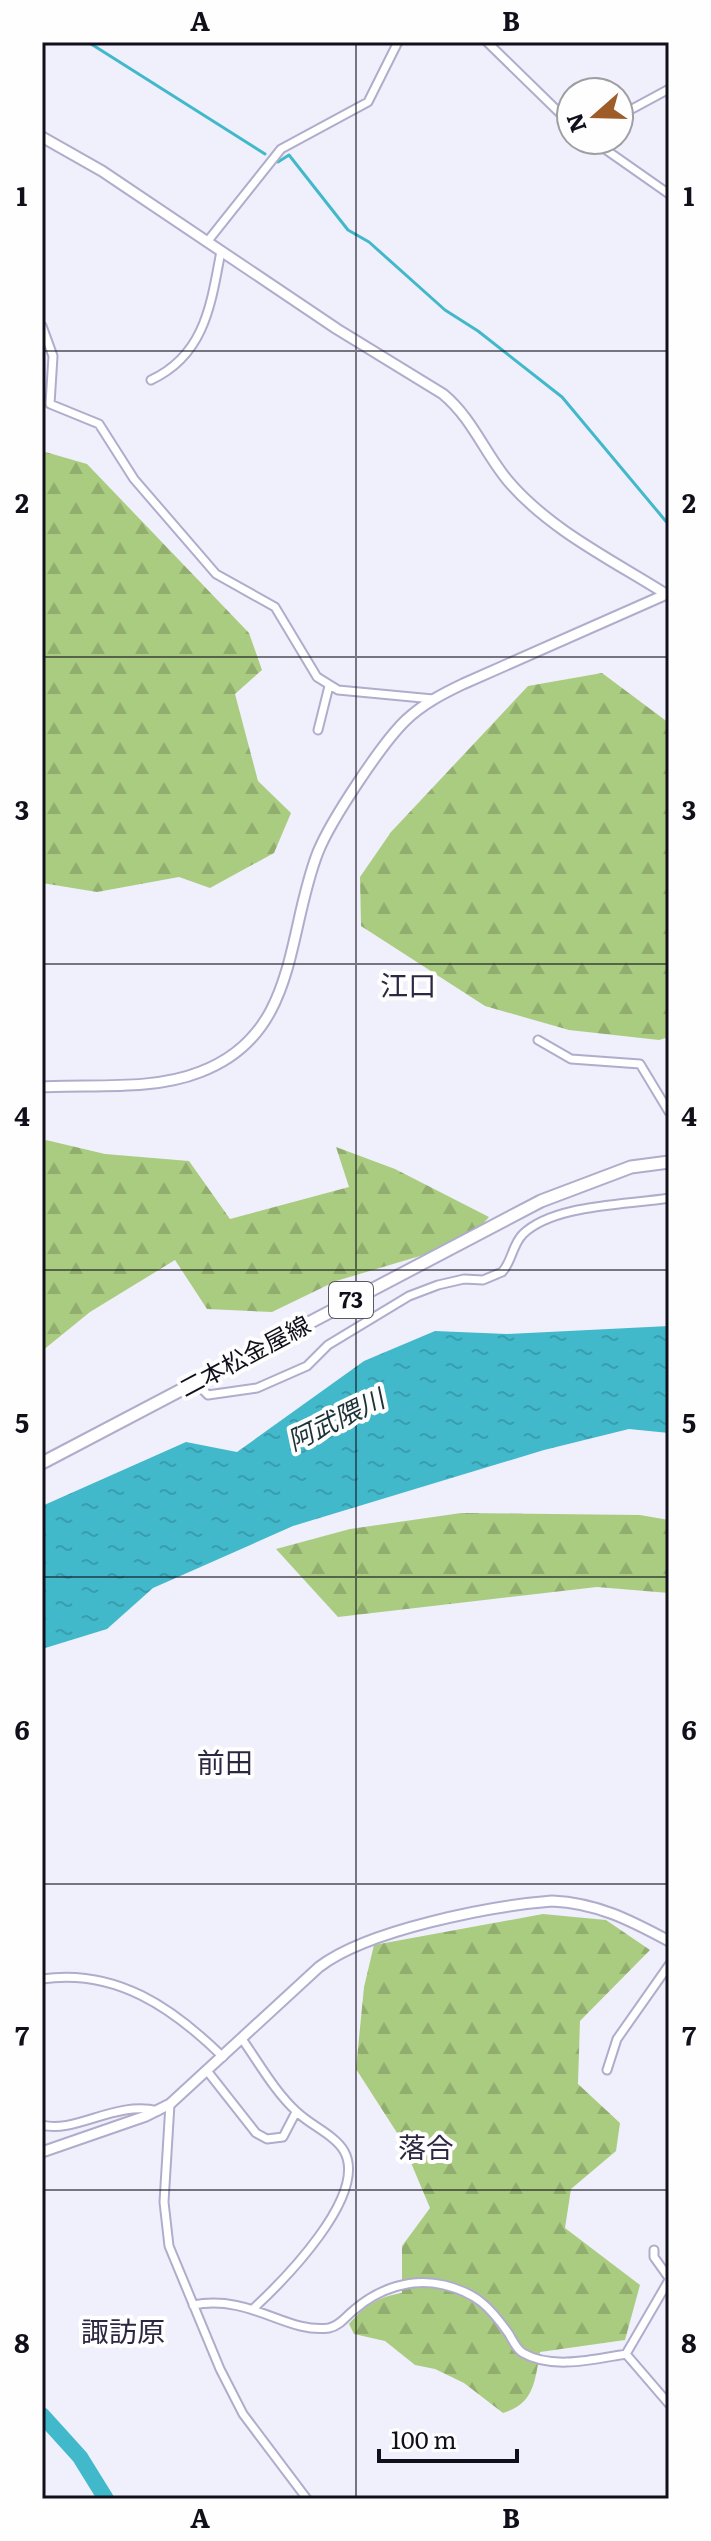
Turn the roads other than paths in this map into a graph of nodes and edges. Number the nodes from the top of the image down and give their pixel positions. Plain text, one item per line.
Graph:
1 (398, 42) edge
2 (487, 42) edge
3 (669, 89) edge
4 (635, 107) edge
5 (555, 108) edge
6 (42, 137) edge
7 (615, 156) edge
8 (669, 194) edge
9 (207, 242) junction
10 (221, 251) junction
11 (42, 326) edge
12 (151, 380) dead end
13 (668, 595) edge
14 (329, 686) junction
15 (433, 699) junction
16 (318, 730) dead end
17 (538, 1040) dead end
18 (42, 1087) edge
19 (669, 1112) edge
20 (669, 1162) edge
21 (669, 1198) edge
22 (196, 1383) junction
23 (42, 1463) edge
24 (669, 1941) edge
25 (669, 1965) edge
26 (42, 1979) edge
27 (242, 2039) junction
28 (223, 2057) junction
29 (607, 2070) dead end
30 (208, 2072) junction
31 (170, 2104) junction
32 (158, 2111) junction
33 (296, 2112) junction
34 (42, 2125) edge
35 (42, 2152) edge
36 (654, 2250) dead end
37 (669, 2279) edge
38 (193, 2305) junction
39 (254, 2308) junction
40 (626, 2354) junction
41 (669, 2404) edge
42 (307, 2499) edge

1 - 9 street
2 - 5 street
3 - 4 street
6 - 9 street
7 - 8 street
9 - 10 street
10 - 12 street
10 - 13 street
11 - 14 street
13 - 15 street
14 - 15 street
14 - 16 street
15 - 18 street
17 - 19 street
20 - 22 main road, 二本松金屋線 / 73
21 - 22 street
22 - 23 main road, 二本松金屋線 / 73
24 - 27 street
25 - 29 street
26 - 28 street
27 - 28 street
27 - 33 street
28 - 30 street
30 - 31 street
30 - 33 street
31 - 32 street
31 - 38 street
32 - 34 street
32 - 35 street
33 - 39 street
36 - 37 street
37 - 40 street
38 - 39 street
38 - 42 street
39 - 40 street
40 - 41 street

